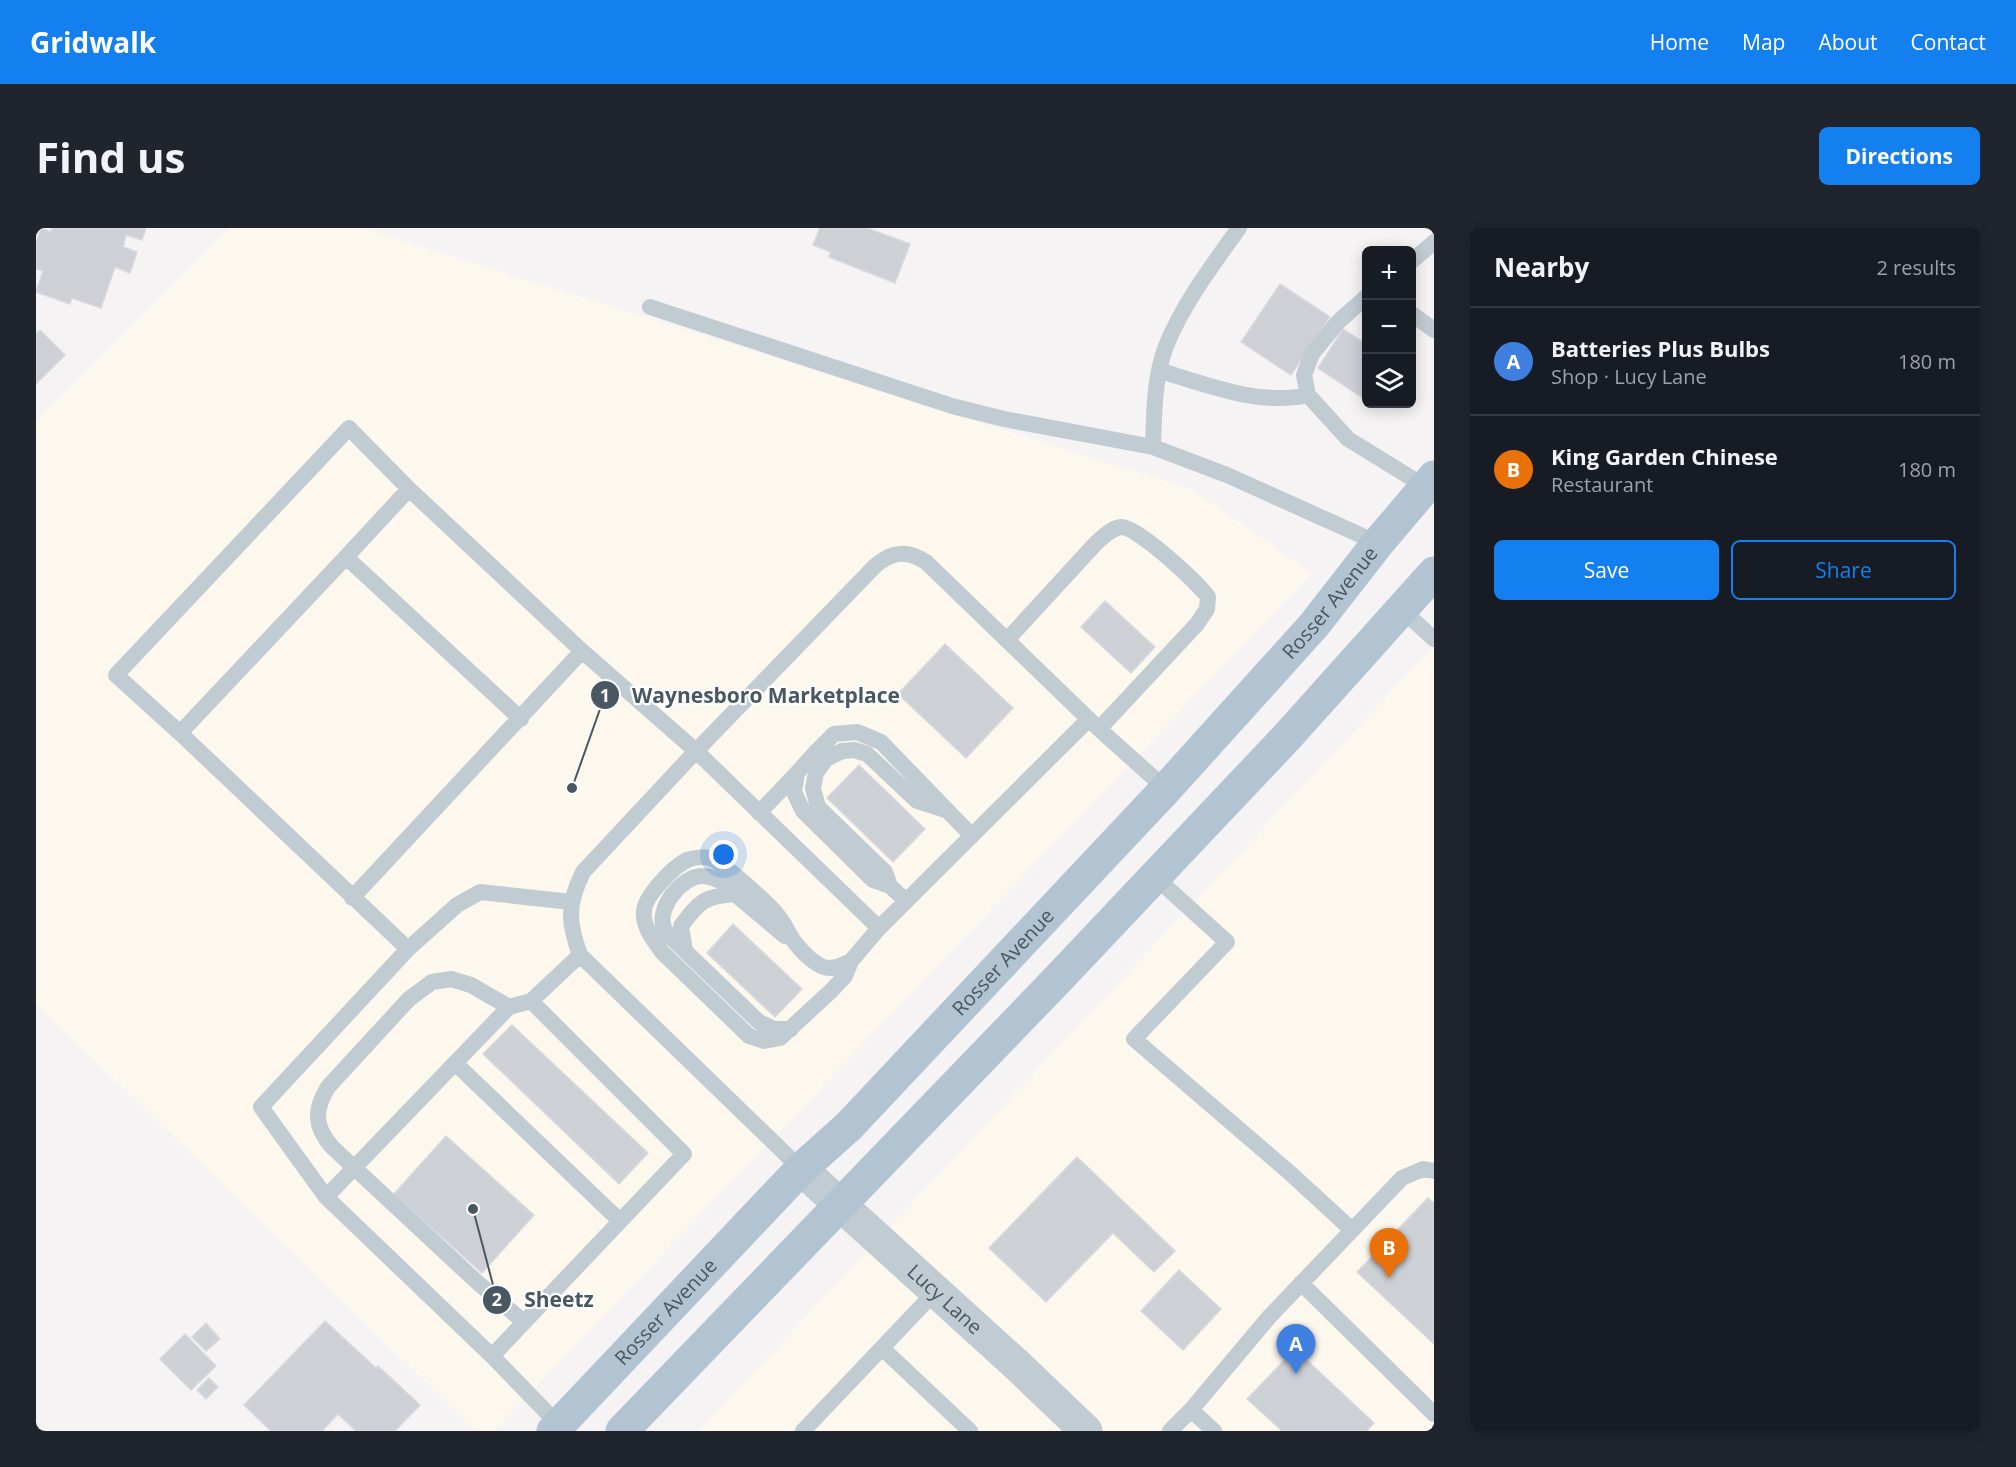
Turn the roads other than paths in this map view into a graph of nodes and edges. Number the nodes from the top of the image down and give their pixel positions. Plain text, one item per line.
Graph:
1 (1239, 228) edge
2 (1434, 242) edge
3 (1416, 258) edge
4 (1363, 300) edge
5 (650, 307) dead end
6 (1416, 317) edge
7 (1434, 330) edge
8 (1161, 371) junction
9 (1308, 395) junction
10 (1153, 447) junction
11 (1430, 482) edge
12 (409, 489) junction
13 (1378, 543) junction
14 (346, 557) junction
15 (1434, 573) edge
16 (1401, 609) junction
17 (1434, 639) edge
18 (1007, 640) junction
19 (582, 651) junction
20 (521, 718) junction
21 (1094, 724) junction
22 (180, 733) junction
23 (696, 751) junction
24 (796, 773) junction
25 (1166, 789) junction
26 (948, 812) junction
27 (759, 813) junction
28 (972, 836) junction
29 (1154, 876) junction
30 (890, 886) junction
31 (735, 894) junction
32 (352, 898) junction
33 (906, 901) junction
34 (571, 902) junction
35 (879, 928) junction
36 (795, 944) junction
37 (408, 950) junction
38 (685, 951) junction
39 (580, 955) junction
40 (850, 961) junction
41 (531, 1001) junction
42 (509, 1007) junction
43 (791, 1029) junction
44 (454, 1063) junction
45 (354, 1168) junction
46 (801, 1169) junction
47 (1434, 1171) edge
48 (326, 1197) junction
49 (841, 1205) junction
50 (620, 1221) junction
51 (1351, 1229) junction
52 (1301, 1284) junction
53 (935, 1292) junction
54 (524, 1322) junction
55 (882, 1348) junction
56 (492, 1356) junction
57 (1191, 1410) junction
58 (1434, 1414) edge
59 (556, 1428) edge
60 (622, 1431) edge
61 (803, 1431) edge
62 (970, 1431) edge
63 (1086, 1431) edge
64 (1170, 1431) edge
65 (1214, 1431) edge

1 - 8 lane
2 - 3 lane
4 - 9 lane
5 - 10 lane
6 - 7 lane
8 - 9 lane
8 - 10 lane
9 - 11 lane
10 - 13 lane
11 - 13 main road, Rosser Avenue
12 - 14 lane
12 - 19 lane
12 - 22 lane
13 - 25 main road, Rosser Avenue
14 - 20 lane
14 - 22 lane
15 - 16 main road
16 - 17 lane
16 - 29 main road
18 - 21 lane
18 - 21 lane
18 - 23 lane
19 - 20 lane
19 - 23 lane
20 - 32 lane
21 - 25 lane
21 - 28 lane
22 - 32 lane
23 - 27 lane
23 - 34 lane
24 - 26 lane
24 - 27 lane
24 - 30 lane
25 - 46 main road, Rosser Avenue
26 - 28 lane
26 - 30 lane
27 - 35 lane
28 - 33 lane
29 - 49 main road
29 - 51 lane
30 - 33 lane
31 - 36 lane
31 - 38 lane
31 - 38 lane
32 - 37 lane
33 - 35 lane
34 - 37 lane
34 - 39 lane
35 - 40 lane
36 - 40 lane
36 - 43 lane
37 - 48 lane
38 - 43 lane
39 - 41 lane
39 - 46 lane
40 - 43 lane
41 - 42 lane
41 - 50 lane
42 - 44 lane
42 - 45 lane
44 - 45 lane
44 - 50 lane
45 - 48 lane
45 - 54 lane
46 - 49 street, Lucy Lane
46 - 59 main road, Rosser Avenue
47 - 51 lane
48 - 56 lane
49 - 53 street, Lucy Lane
49 - 60 main road
50 - 54 lane
51 - 52 lane
52 - 57 lane
52 - 58 lane
53 - 55 lane
53 - 63 street, Lucy Lane
54 - 56 lane
55 - 61 lane
55 - 62 lane
56 - 59 lane
57 - 64 lane
57 - 65 lane

